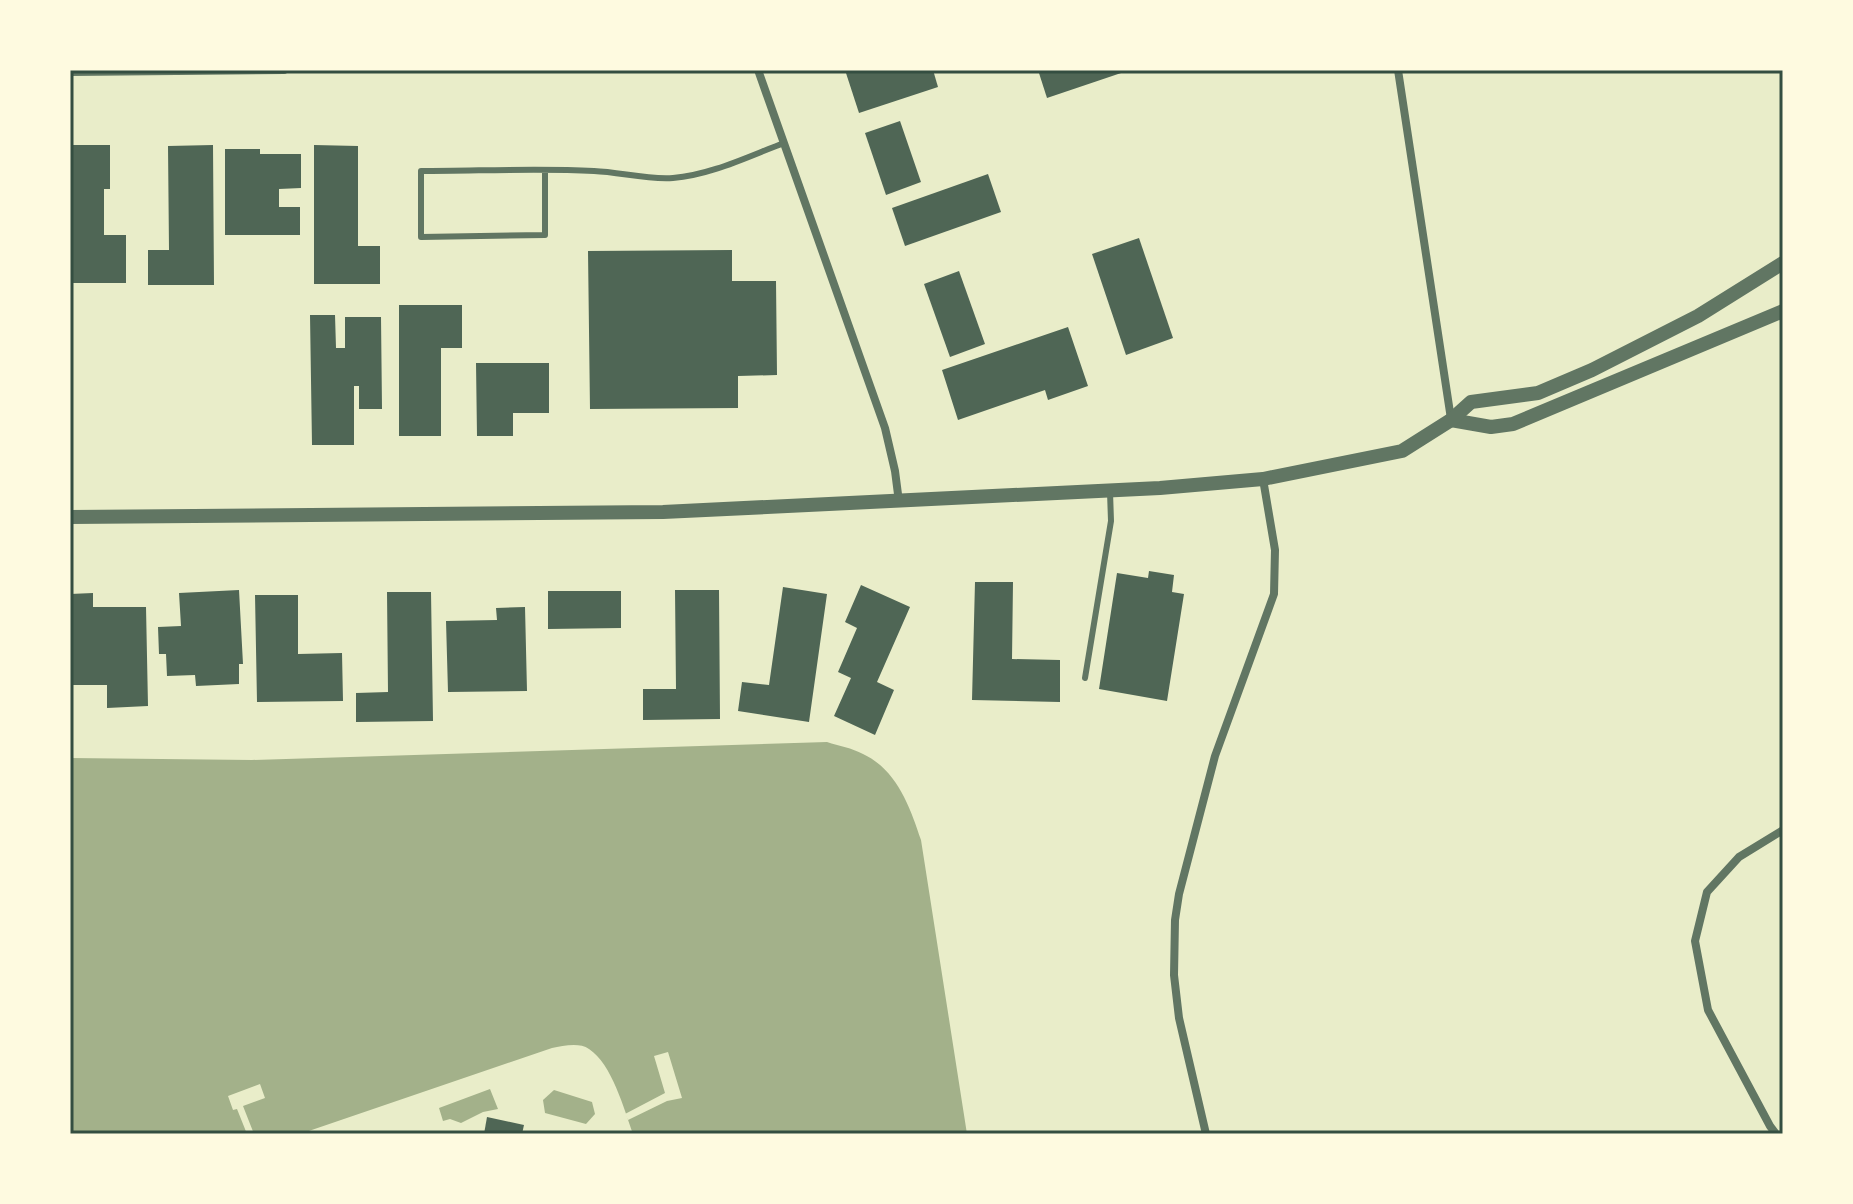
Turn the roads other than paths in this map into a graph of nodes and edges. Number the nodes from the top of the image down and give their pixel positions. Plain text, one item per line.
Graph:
1 (284, 70) edge
2 (758, 70) edge
3 (1398, 70) edge
4 (70, 72) edge
5 (784, 143) junction
6 (545, 170) junction
7 (1783, 263) edge
8 (1783, 311) edge
9 (1451, 420) junction
10 (1263, 479) junction
11 (1110, 491) junction
12 (899, 502) junction
13 (70, 517) edge
14 (1085, 678) dead end
15 (1783, 830) edge
16 (1206, 1134) edge
17 (1776, 1134) edge

1 - 4 street
2 - 5 street
3 - 9 street
5 - 6 lane
5 - 12 street
6 - 6 lane
7 - 9 street
8 - 9 street
9 - 10 street
10 - 11 street
10 - 16 street
11 - 12 street
11 - 14 lane
12 - 13 street
15 - 17 street

